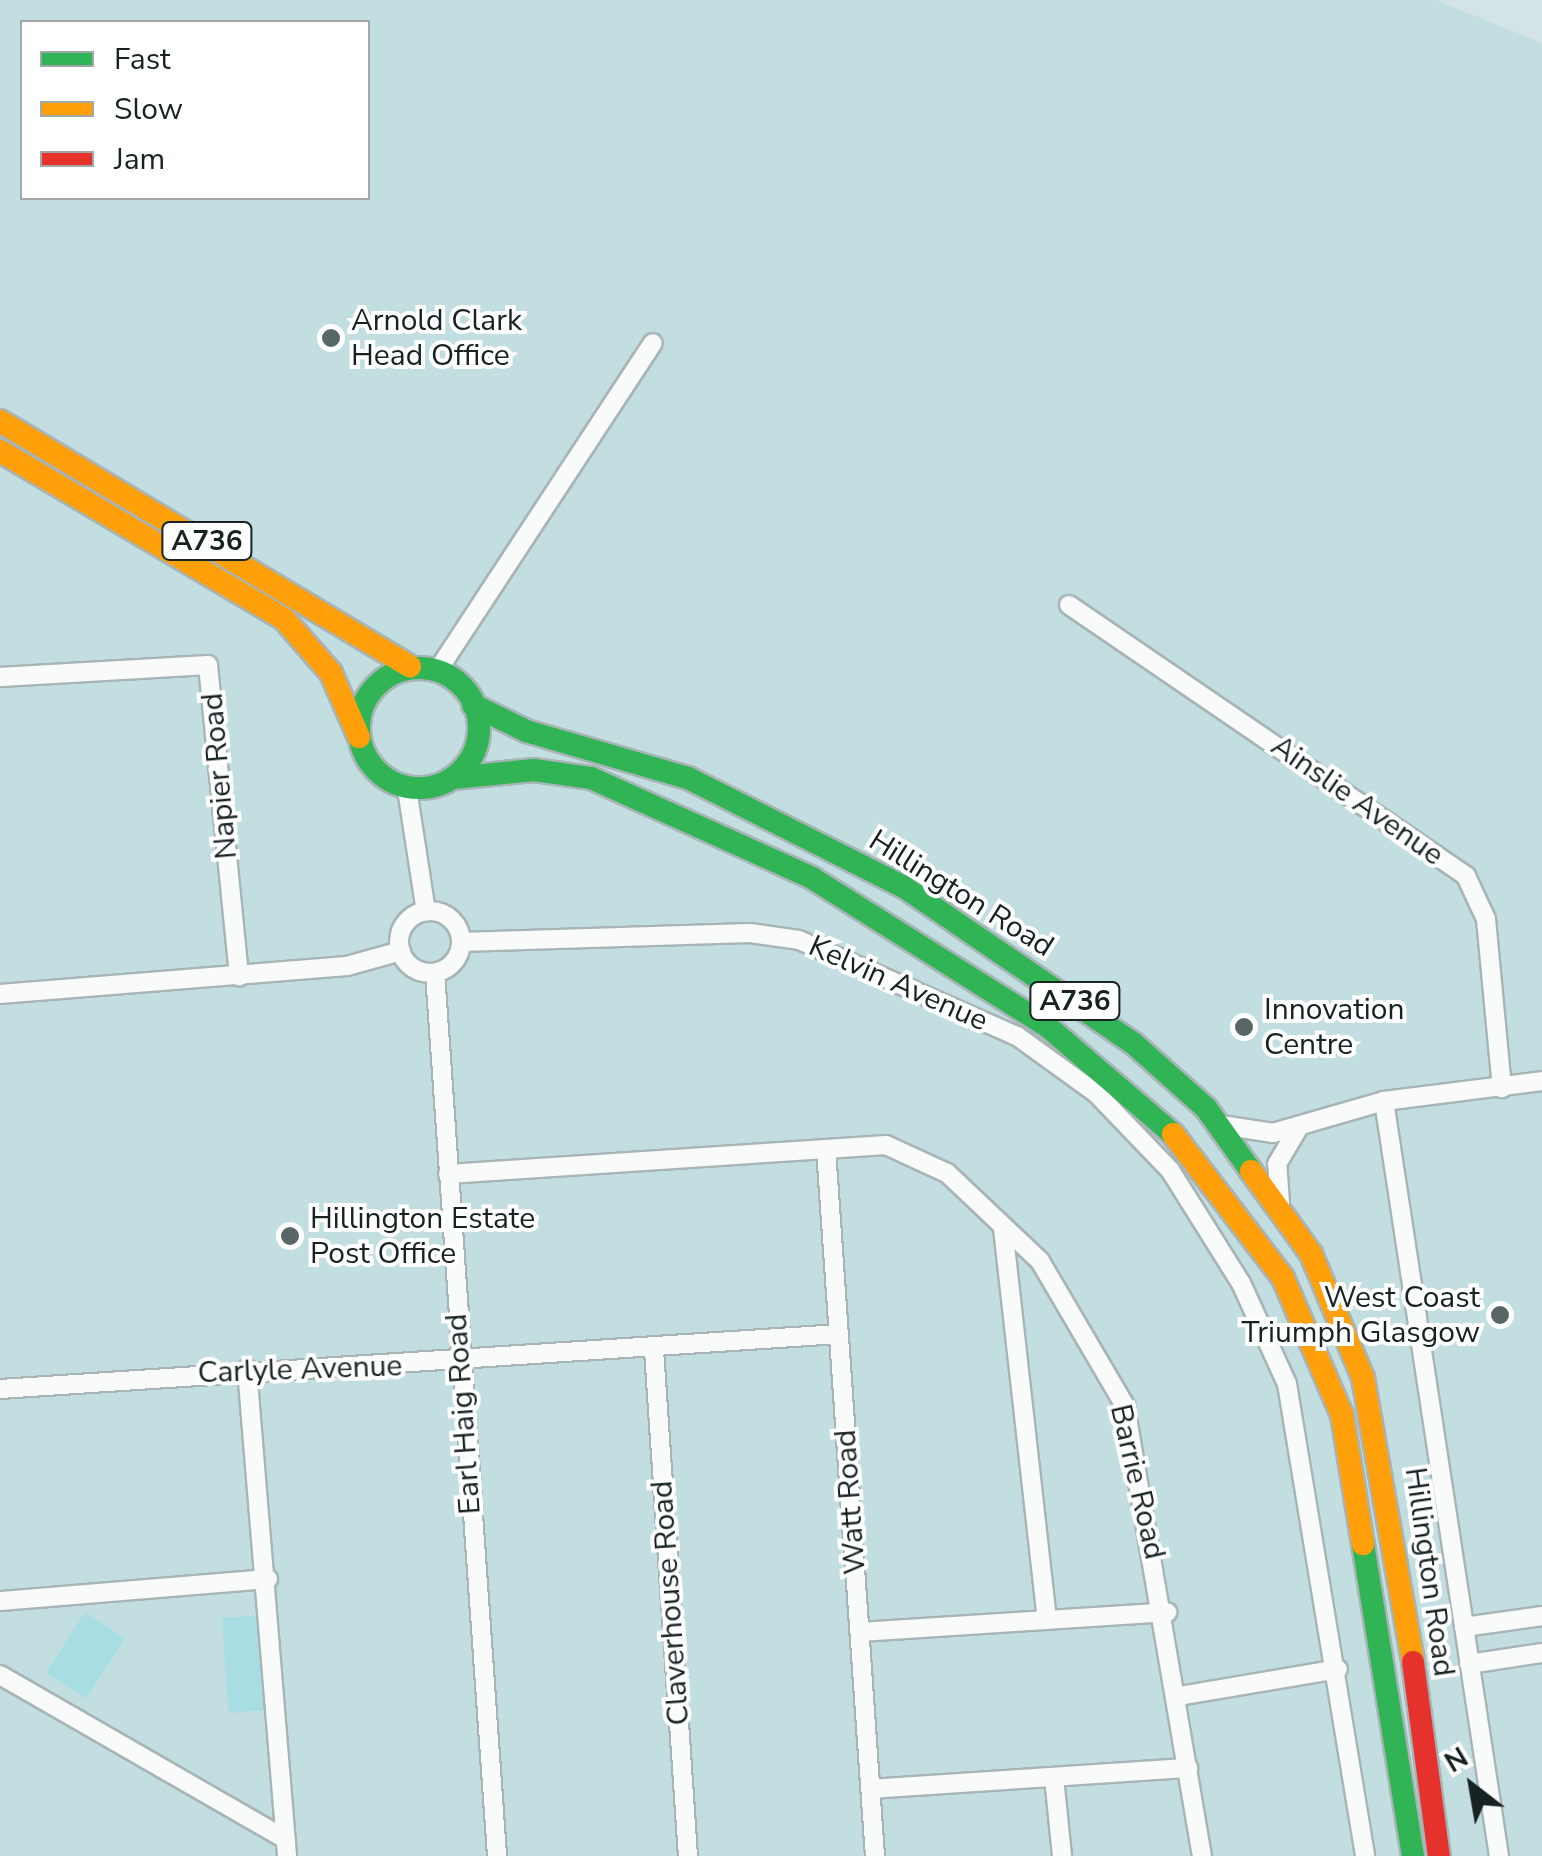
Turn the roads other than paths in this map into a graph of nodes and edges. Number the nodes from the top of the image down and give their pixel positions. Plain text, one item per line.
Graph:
1 (652, 343) dead end
2 (0, 421) edge
3 (0, 451) edge
4 (1069, 604) dead end
5 (410, 666) junction
6 (438, 670) junction
7 (0, 678) edge
8 (473, 704) junction
9 (360, 736) junction
10 (454, 778) junction
11 (407, 789) junction
12 (426, 912) junction
13 (461, 942) junction
14 (401, 951) junction
15 (435, 973) junction
16 (239, 976) junction
17 (0, 994) edge
18 (1542, 1081) edge
19 (1502, 1088) junction
20 (1384, 1101) junction
21 (1221, 1126) junction
22 (1299, 1128) junction
23 (826, 1149) junction
24 (448, 1174) junction
25 (1280, 1203) junction
26 (1003, 1228) junction
27 (839, 1334) junction
28 (654, 1350) junction
29 (460, 1362) junction
30 (246, 1369) junction
31 (0, 1389) edge
32 (268, 1580) junction
33 (0, 1600) edge
34 (1166, 1612) junction
35 (1542, 1616) edge
36 (1047, 1620) junction
37 (1464, 1627) junction
38 (861, 1632) junction
39 (1542, 1653) edge
40 (1469, 1664) junction
41 (1338, 1669) junction
42 (0, 1674) edge
43 (1179, 1696) junction
44 (1188, 1768) junction
45 (1054, 1777) junction
46 (871, 1790) junction
47 (286, 1848) edge
48 (497, 1856) edge
49 (688, 1856) edge
50 (875, 1856) edge
51 (1062, 1856) edge
52 (1202, 1856) edge
53 (1364, 1856) edge
54 (1413, 1856) edge
55 (1438, 1856) edge
56 (1500, 1856) edge

1 - 6 street
2 - 5 main road, A736
3 - 9 main road, A736
4 - 19 street, Ainslie Avenue
5 - 6 main road, A736
5 - 9 main road
6 - 8 main road, A736
7 - 16 street, Napier Road
8 - 10 main road
8 - 21 main road, Hillington Road / A736
9 - 11 main road, A736
10 - 11 main road, A736
10 - 54 main road, Hillington Road / A736
11 - 12 street
12 - 13 street
12 - 14 street
13 - 15 street
13 - 41 street, Kelvin Avenue
14 - 15 street
14 - 16 street
15 - 24 street, Earl Haig Road
16 - 17 street
18 - 19 street
19 - 20 street
20 - 22 street
20 - 37 street, Hillington Road
21 - 22 street
21 - 25 main road, Hillington Road / A736
22 - 25 street
23 - 24 street, Barrie Road
23 - 26 street, Barrie Road
23 - 27 street, Watt Road
24 - 29 street, Earl Haig Road
25 - 55 main road, Hillington Road / A736
26 - 34 street, Barrie Road
26 - 36 street
27 - 28 street, Carlyle Avenue
27 - 38 street, Watt Road
28 - 29 street, Carlyle Avenue
28 - 49 street, Claverhouse Road
29 - 30 street, Carlyle Avenue
29 - 48 street, Earl Haig Road
30 - 31 street, Carlyle Avenue
30 - 32 street
32 - 33 street
32 - 47 street
34 - 36 street
34 - 43 street, Barrie Road
35 - 37 street
36 - 38 street
37 - 40 street, Hillington Road
38 - 46 street, Watt Road
39 - 40 street
40 - 56 street, Hillington Road
41 - 43 street
41 - 53 street
42 - 47 street
43 - 44 street, Barrie Road
44 - 45 street
44 - 52 street, Barrie Road
45 - 46 street
45 - 51 street
46 - 50 street, Watt Road

